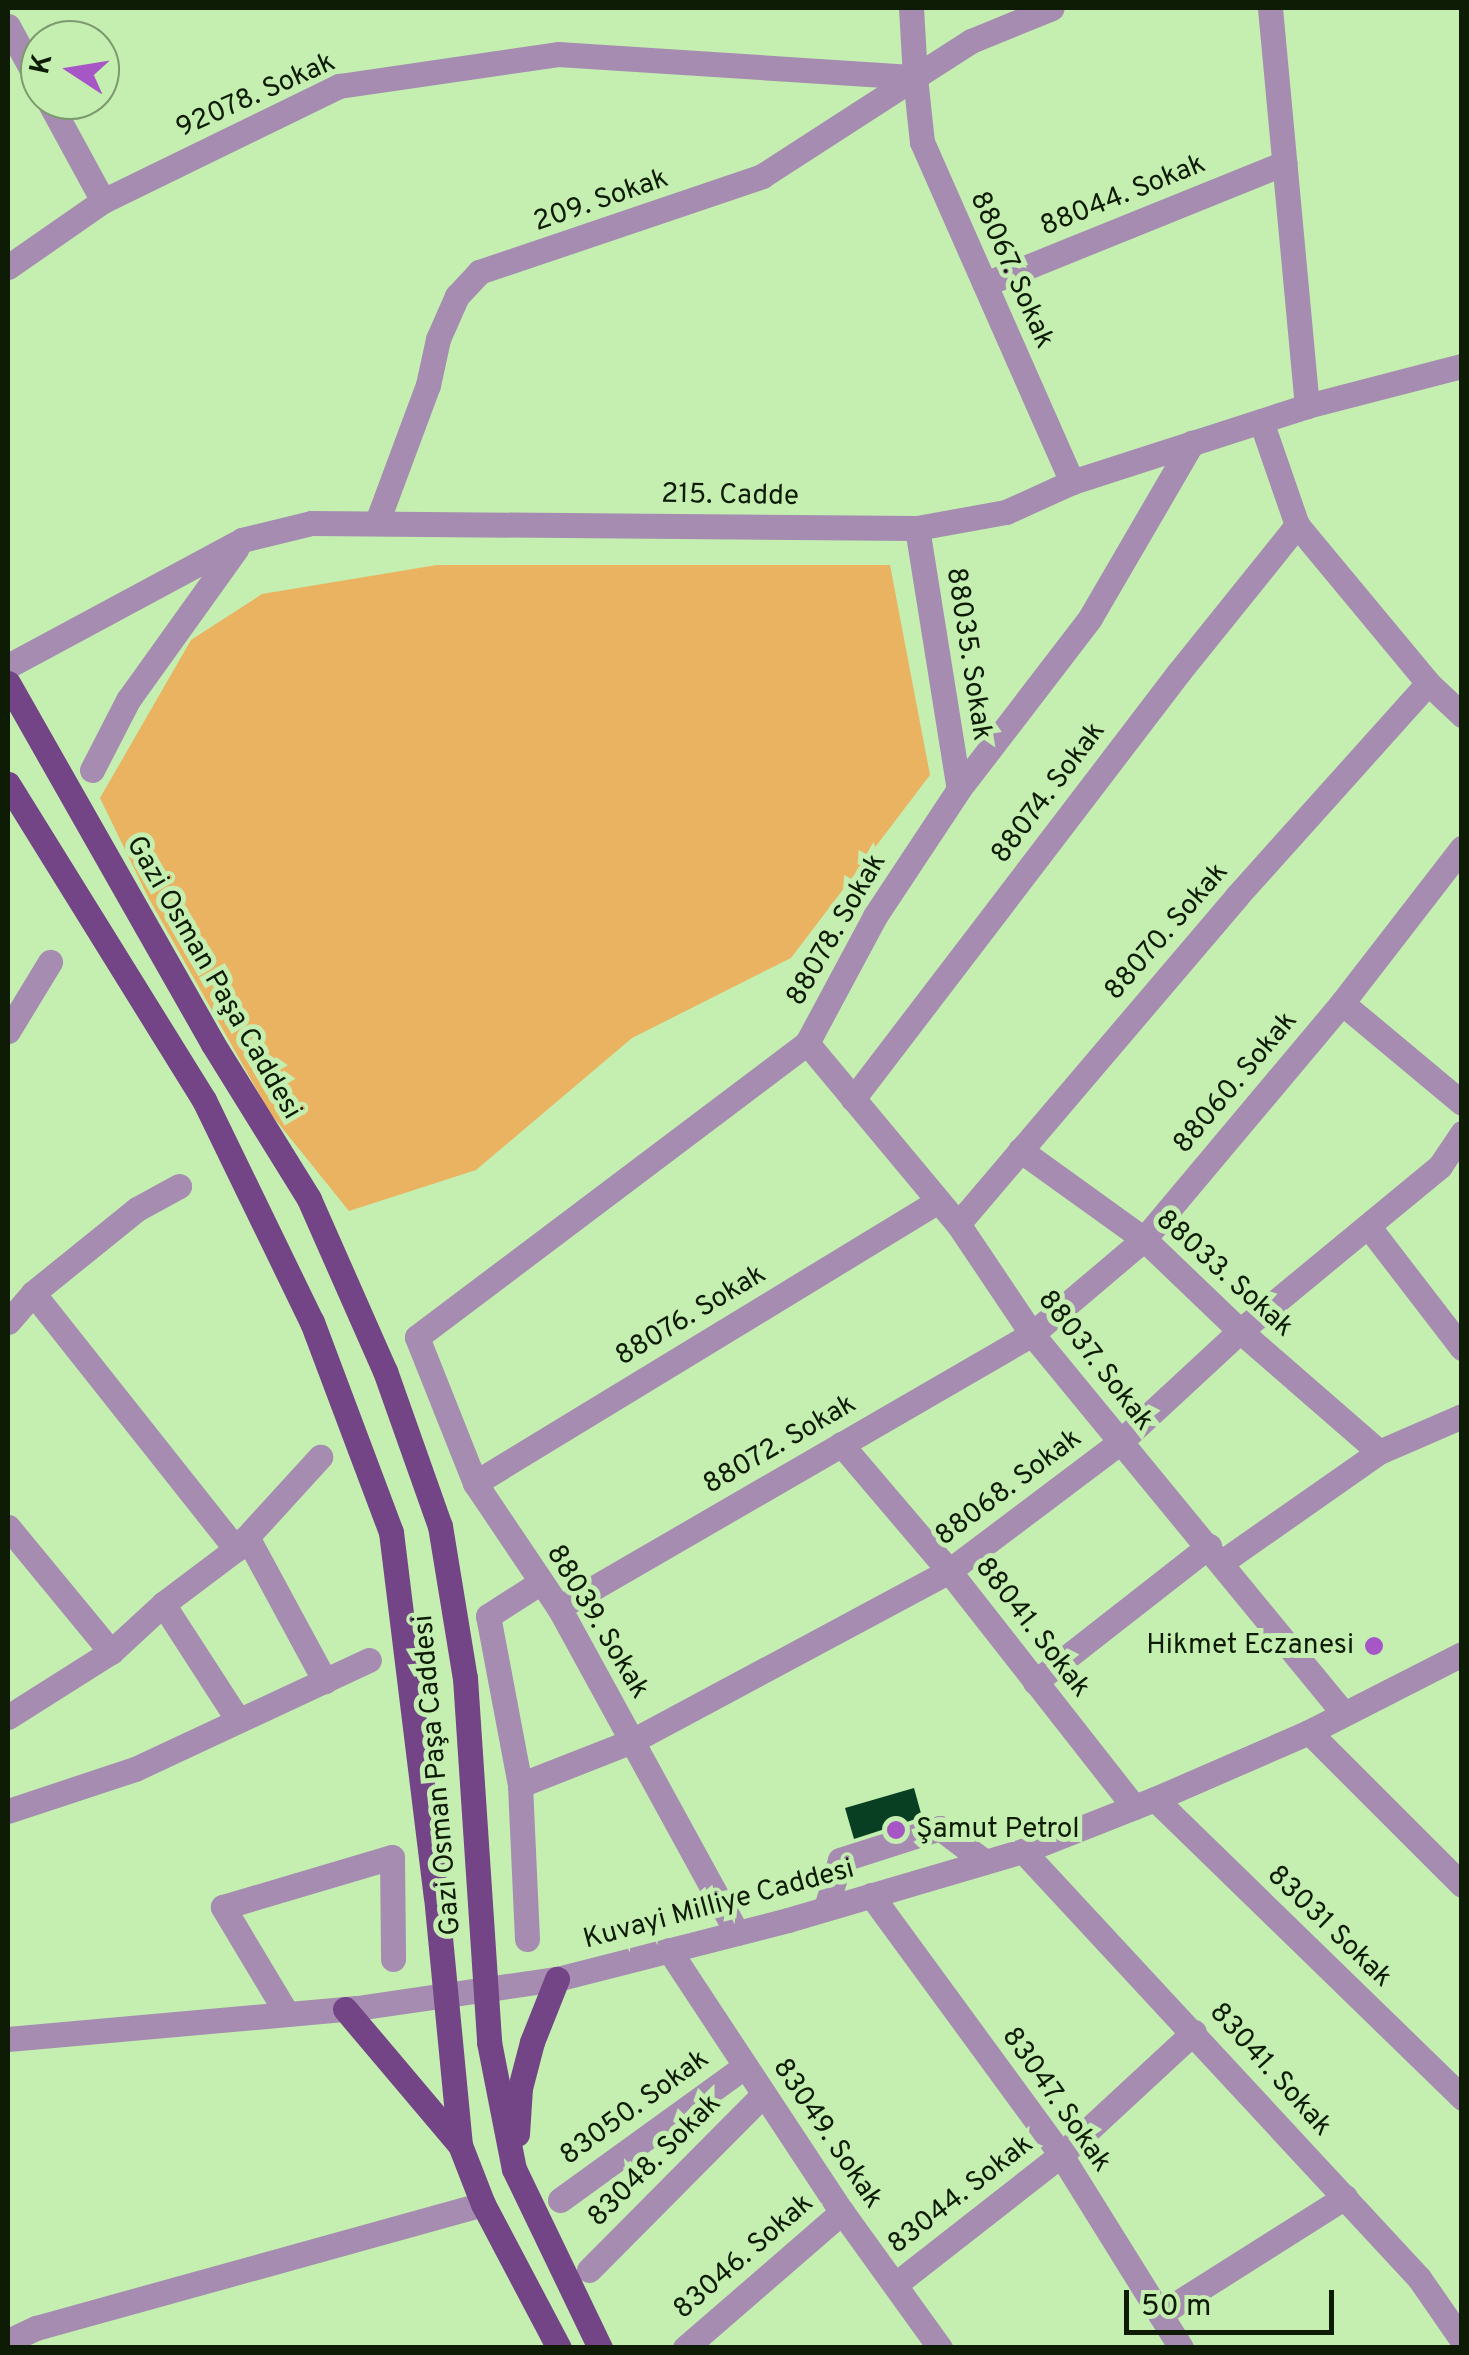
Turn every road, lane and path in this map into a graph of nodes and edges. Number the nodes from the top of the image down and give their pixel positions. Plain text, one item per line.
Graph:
1 (911, 8) edge
2 (1052, 8) edge
3 (1270, 8) edge
4 (8, 26) edge
5 (20, 48) edge
6 (915, 77) junction
7 (59, 120) edge
8 (1284, 163) junction
9 (103, 200) junction
10 (8, 267) edge
11 (984, 284) junction
12 (1462, 366) edge
13 (1308, 406) junction
14 (1261, 421) junction
15 (1192, 444) junction
16 (1072, 482) junction
17 (377, 522) junction
18 (1297, 526) junction
19 (917, 528) junction
20 (242, 540) junction
21 (8, 666) edge
22 (8, 683) edge
23 (1428, 684) junction
24 (1462, 715) edge
25 (92, 770) dead end
26 (8, 784) edge
27 (960, 788) junction
28 (1462, 848) edge
29 (50, 962) dead end
30 (1342, 1003) junction
31 (8, 1031) edge
32 (806, 1043) junction
33 (853, 1100) junction
34 (1462, 1103) edge
35 (1462, 1133) edge
36 (1020, 1150) junction
37 (179, 1186) dead end
38 (938, 1201) junction
39 (958, 1224) junction
40 (1368, 1226) junction
41 (1144, 1239) junction
42 (33, 1292) junction
43 (8, 1322) edge
44 (1240, 1331) junction
45 (1032, 1334) junction
46 (417, 1337) joint
47 (1462, 1348) edge
48 (1462, 1416) edge
49 (1120, 1442) junction
50 (841, 1444) junction
51 (1380, 1452) junction
52 (320, 1456) dead end
53 (475, 1483) junction
54 (8, 1526) edge
55 (241, 1543) junction
56 (1215, 1554) junction
57 (949, 1571) junction
58 (541, 1582) junction
59 (163, 1604) junction
60 (559, 1608) junction
61 (110, 1652) junction
62 (1462, 1654) edge
63 (369, 1660) dead end
64 (324, 1681) junction
65 (1036, 1682) junction
66 (1342, 1712) junction
67 (8, 1717) edge
68 (238, 1720) junction
69 (1310, 1732) junction
70 (632, 1741) junction
71 (520, 1785) junction
72 (1144, 1803) junction
73 (8, 1811) edge
74 (1023, 1850) junction
75 (985, 1862) junction
76 (1462, 1885) edge
77 (871, 1895) junction
78 (826, 1908) junction
79 (736, 1933) junction
80 (527, 1940) dead end
81 (669, 1950) junction
82 (392, 1959) dead end
83 (557, 1979) junction
84 (486, 1990) junction
85 (445, 1996) junction
86 (346, 2009) junction
87 (286, 2014) junction
88 (1194, 2032) junction
89 (8, 2038) edge
90 (746, 2066) junction
91 (764, 2094) junction
92 (1462, 2098) edge
93 (460, 2145) junction
94 (1061, 2155) junction
95 (514, 2168) junction
96 (1345, 2197) junction
97 (560, 2200) dead end
98 (483, 2204) junction
99 (842, 2212) junction
100 (590, 2270) dead end
101 (896, 2283) junction
102 (1160, 2314) junction
103 (42, 2338) edge
104 (1462, 2340) edge
105 (8, 2341) edge
106 (559, 2348) edge
107 (600, 2348) edge
108 (685, 2348) edge
109 (940, 2348) edge
110 (1181, 2348) edge

1 - 6 street
2 - 6 street, 209. Sokak
3 - 8 street
4 - 5 street
6 - 9 street, 92078. Sokak
6 - 11 street, 88067. Sokak
6 - 17 street, 209. Sokak
7 - 9 street
8 - 11 street, 88044. Sokak
8 - 13 street
9 - 10 street, 92078. Sokak
11 - 16 street, 88067. Sokak
12 - 13 street, 215. Cadde
13 - 14 street, 215. Cadde
14 - 15 street, 215. Cadde
14 - 18 street
15 - 16 street, 215. Cadde
15 - 27 street, 88078. Sokak
16 - 19 street, 215. Cadde
17 - 19 street, 215. Cadde
17 - 20 street, 215. Cadde
18 - 23 street
18 - 33 street, 88074. Sokak
19 - 27 street, 88035. Sokak
20 - 21 street, 215. Cadde
20 - 25 street
22 - 84 main road, Gazi Osman Paşa Caddesi
23 - 24 street
23 - 36 street, 88070. Sokak
26 - 85 main road, Gazi Osman Paşa Caddesi
27 - 32 street, 88078. Sokak
28 - 30 street, 88060. Sokak
29 - 31 street
30 - 34 street
30 - 41 street, 88060. Sokak
32 - 33 street, 88037. Sokak
32 - 46 street, 88078. Sokak
33 - 38 street, 88037. Sokak
35 - 40 street, 88068. Sokak
36 - 39 street, 88070. Sokak
36 - 41 street, 88033. Sokak
37 - 42 street
38 - 39 street, 88037. Sokak
38 - 53 street, 88076. Sokak
39 - 45 street, 88037. Sokak
40 - 44 street, 88068. Sokak
40 - 47 street
41 - 44 street, 88033. Sokak
41 - 45 street, 88060. Sokak
42 - 43 street
42 - 55 street
44 - 49 street, 88068. Sokak
44 - 51 street, 88033. Sokak
45 - 49 street, 88037. Sokak
45 - 50 street, 88072. Sokak
46 - 53 street, 88039. Sokak
48 - 51 street
49 - 56 street, 88037. Sokak
49 - 57 street, 88068. Sokak
50 - 57 street, 88041. Sokak
50 - 60 street, 88072. Sokak
51 - 56 street
52 - 55 street
53 - 58 street, 88039. Sokak
54 - 61 street
55 - 59 street
55 - 64 street
56 - 65 street
56 - 66 street, 88037. Sokak
57 - 65 street, 88041. Sokak
57 - 70 street, 88068. Sokak
58 - 60 street, 88039. Sokak
58 - 71 street
59 - 61 street
59 - 68 street
60 - 70 street, 88039. Sokak
61 - 67 street
62 - 66 street, Kuvayi Milliye Caddesi
63 - 64 street
64 - 68 street
65 - 72 street, 88041. Sokak
66 - 69 street, Kuvayi Milliye Caddesi
68 - 73 street
69 - 72 street, Kuvayi Milliye Caddesi
69 - 76 street
70 - 71 street, 88068. Sokak
70 - 79 street, 88039. Sokak
71 - 80 street
72 - 74 street, Kuvayi Milliye Caddesi
72 - 92 street, 83031 Sokak
74 - 75 street, Kuvayi Milliye Caddesi
74 - 88 street, 83041. Sokak
75 - 77 street, Kuvayi Milliye Caddesi
75 - 78 street
77 - 78 street, Kuvayi Milliye Caddesi
77 - 94 street, 83047. Sokak
78 - 79 street, Kuvayi Milliye Caddesi
79 - 81 street, Kuvayi Milliye Caddesi
81 - 83 street, Kuvayi Milliye Caddesi
81 - 90 street, 83049. Sokak
82 - 87 street
83 - 84 street, Kuvayi Milliye Caddesi
83 - 95 main road
84 - 85 street, Kuvayi Milliye Caddesi
84 - 95 main road, Gazi Osman Paşa Caddesi
85 - 86 street, Kuvayi Milliye Caddesi
85 - 93 main road, Gazi Osman Paşa Caddesi
86 - 87 street, Kuvayi Milliye Caddesi
86 - 93 main road
87 - 89 street, Kuvayi Milliye Caddesi
88 - 94 street, 83044. Sokak
88 - 96 street, 83041. Sokak
90 - 91 street, 83049. Sokak
90 - 97 street, 83050. Sokak
91 - 99 street, 83049. Sokak
91 - 100 street, 83048. Sokak
93 - 98 main road, Gazi Osman Paşa Caddesi
94 - 101 street, 83044. Sokak
94 - 102 street, 83047. Sokak
95 - 107 main road, Gazi Osman Paşa Caddesi
96 - 102 street
96 - 104 street, 83041. Sokak
98 - 103 street
98 - 106 main road, Gazi Osman Paşa Caddesi
99 - 101 street, 83049. Sokak
99 - 108 street, 83046. Sokak
101 - 109 street, 83049. Sokak
102 - 110 street, 83047. Sokak
103 - 105 street

